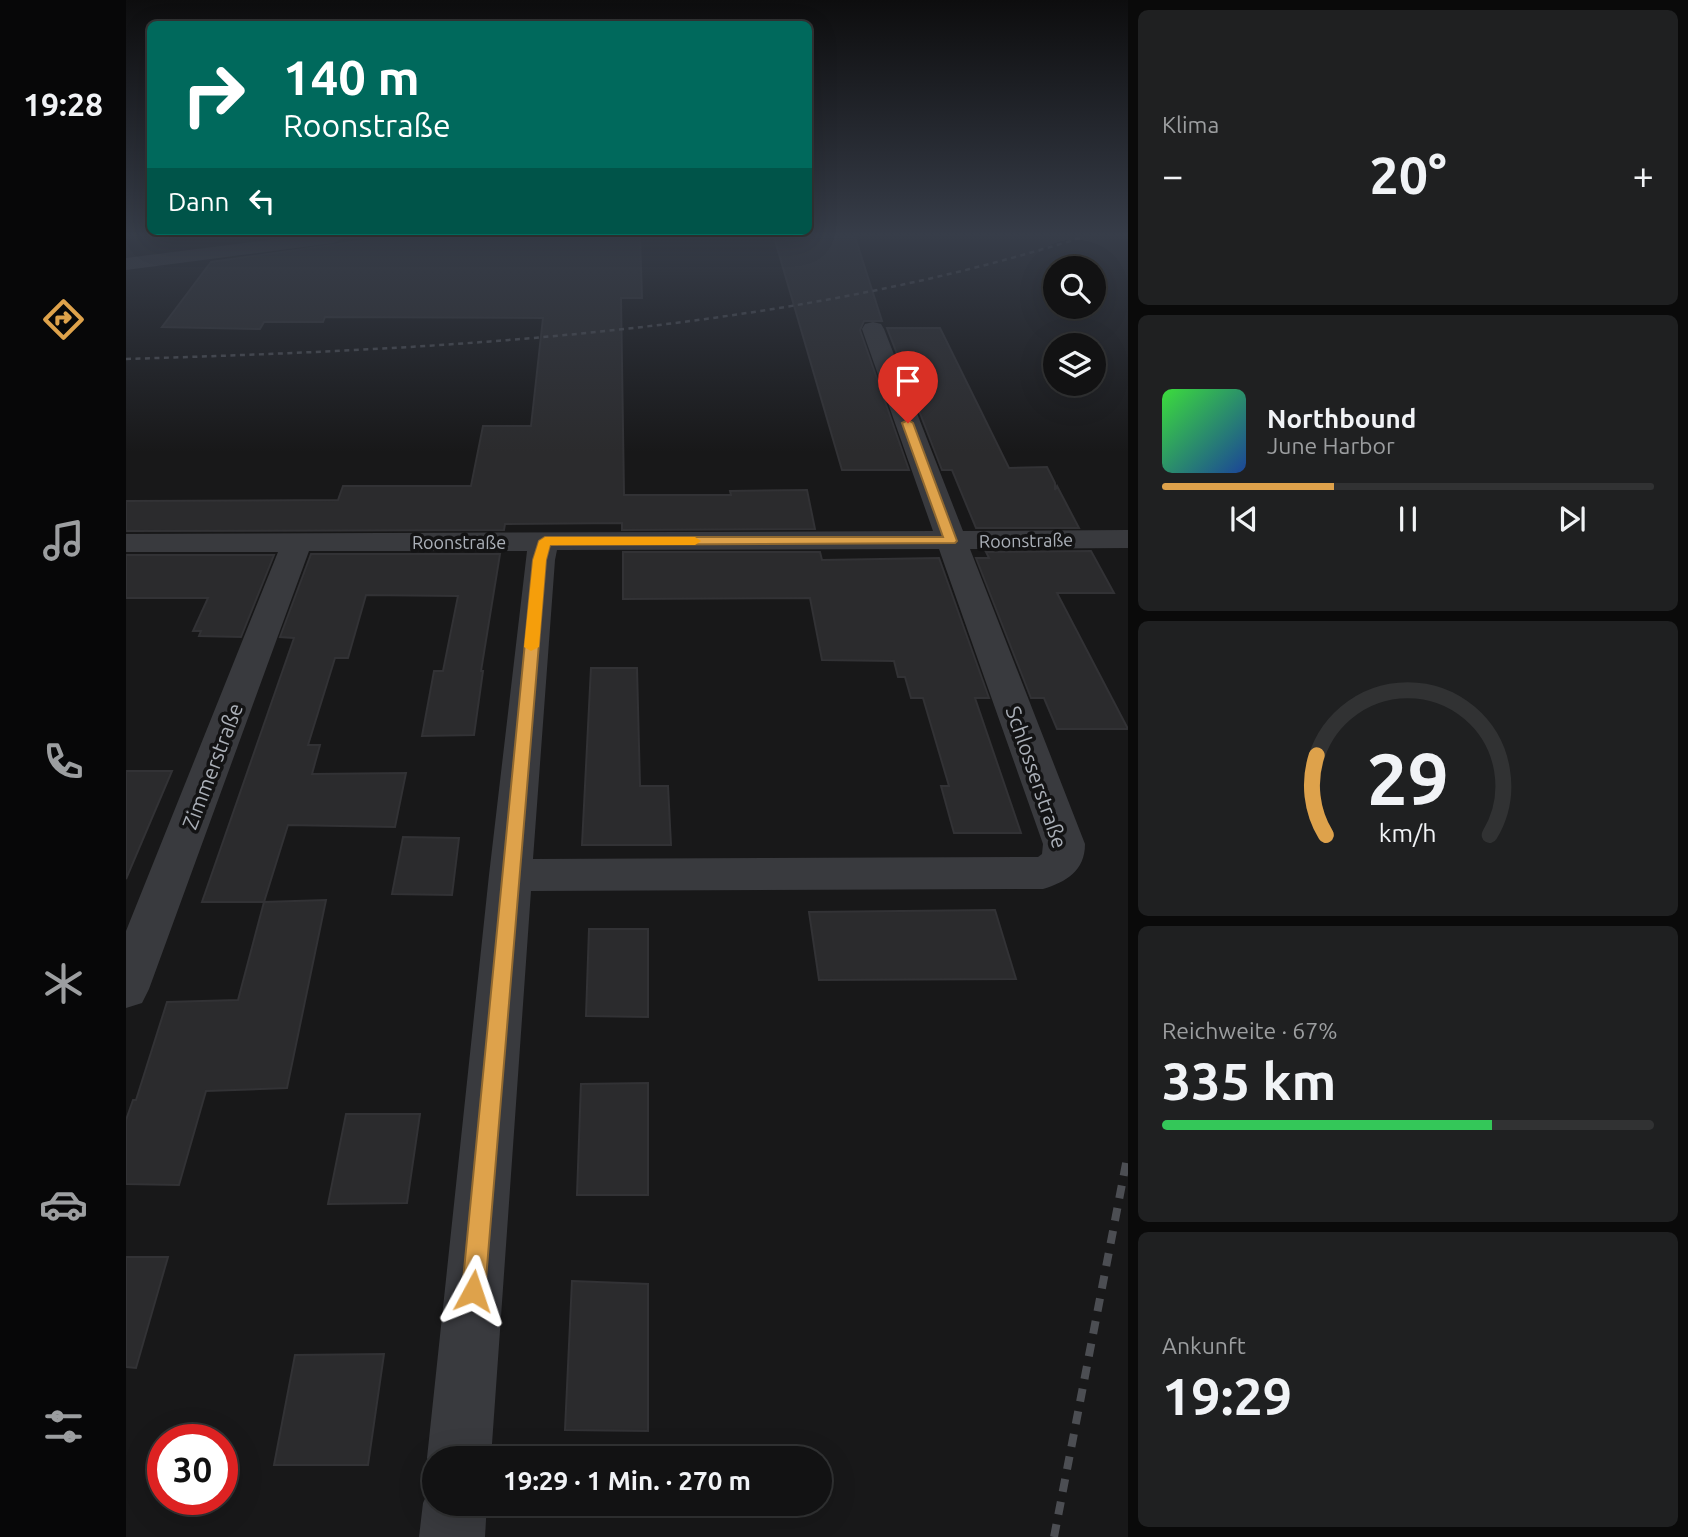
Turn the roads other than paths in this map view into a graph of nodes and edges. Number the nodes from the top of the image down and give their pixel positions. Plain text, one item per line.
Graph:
1 (873, 330) dead end
2 (1128, 539) edge
3 (545, 541) junction
4 (951, 541) junction
5 (126, 543) edge
6 (297, 543) junction
7 (510, 875) junction
8 (126, 989) edge
9 (460, 1446) edge
10 (454, 1516) edge
11 (452, 1537) edge

1 - 4 street, Schlosserstraße
2 - 4 street, Roonstraße
3 - 4 street, Roonstraße
3 - 6 street, Roonstraße
3 - 7 street
4 - 7 street, Schlosserstraße
5 - 6 street, Roonstraße
6 - 8 street, Zimmerstraße
7 - 9 street
10 - 11 street

